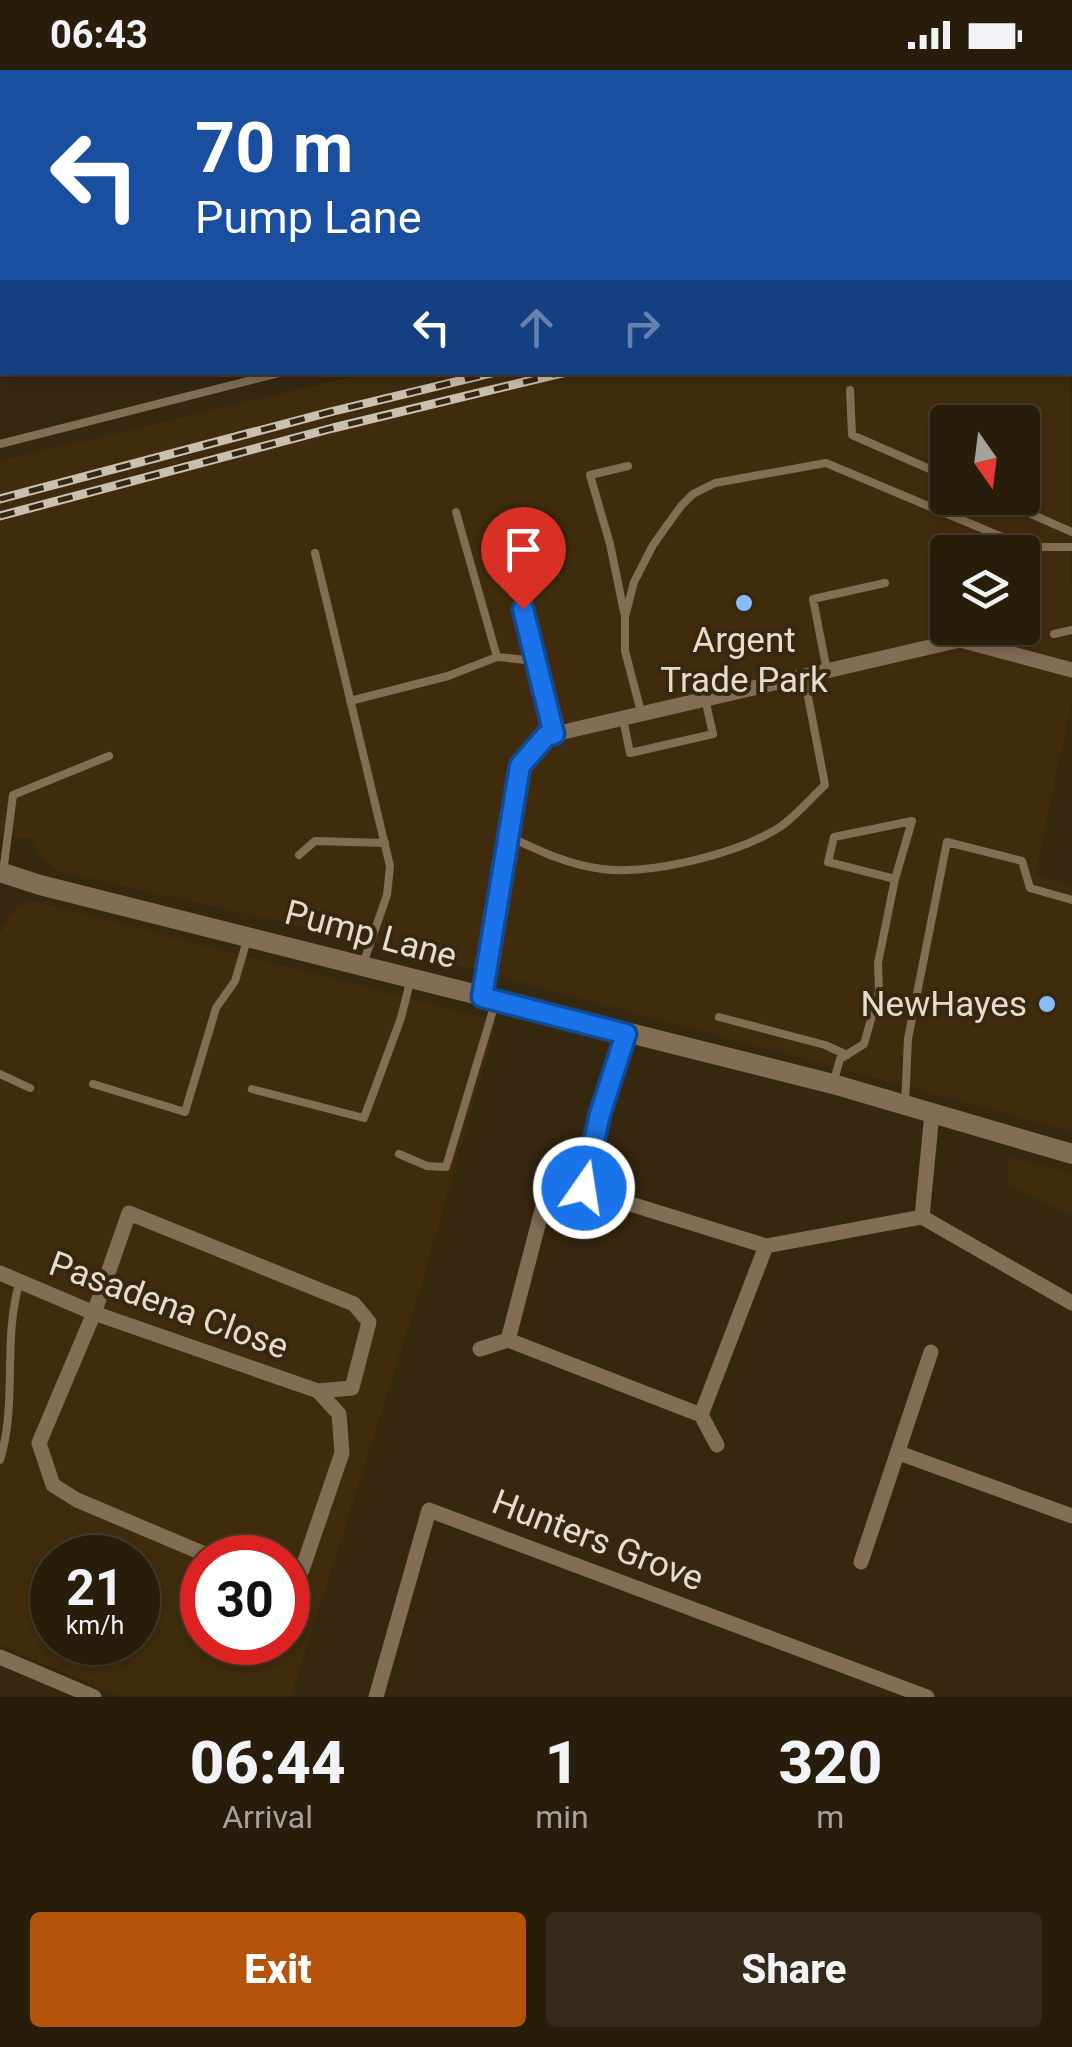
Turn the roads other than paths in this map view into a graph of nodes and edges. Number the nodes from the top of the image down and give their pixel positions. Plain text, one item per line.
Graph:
1 (270, 375) edge
2 (850, 390) dead end
3 (0, 444) edge
4 (628, 466) dead end
5 (930, 470) edge
6 (456, 512) dead end
7 (1034, 515) edge
8 (1072, 532) edge
9 (1072, 548) edge
10 (315, 554) dead end
11 (884, 583) dead end
12 (523, 609) dead end
13 (625, 617) junction
14 (1072, 630) edge
15 (1054, 634) dead end
16 (497, 658) junction
17 (536, 662) junction
18 (1072, 670) edge
19 (827, 671) junction
20 (804, 676) junction
21 (705, 699) junction
22 (350, 701) junction
23 (642, 714) junction
24 (622, 718) junction
25 (554, 734) junction
26 (110, 756) dead end
27 (508, 836) junction
28 (385, 843) junction
29 (300, 855) dead end
30 (1, 876) edge
31 (895, 879) junction
32 (1072, 900) edge
33 (248, 936) junction
34 (363, 964) junction
35 (411, 978) junction
36 (489, 999) junction
37 (719, 1017) dead end
38 (626, 1034) junction
39 (847, 1055) junction
40 (0, 1074) edge
41 (93, 1084) dead end
42 (833, 1084) junction
43 (30, 1088) dead end
44 (252, 1089) dead end
45 (905, 1104) junction
46 (932, 1112) junction
47 (400, 1154) dead end
48 (1072, 1154) edge
49 (584, 1188) junction
50 (922, 1217) junction
51 (766, 1246) junction
52 (0, 1273) edge
53 (20, 1282) junction
54 (1072, 1303) edge
55 (94, 1313) junction
56 (0, 1323) edge
57 (13, 1326) junction
58 (508, 1340) junction
59 (480, 1349) dead end
60 (931, 1352) dead end
61 (318, 1391) junction
62 (701, 1414) junction
63 (717, 1446) dead end
64 (899, 1453) junction
65 (0, 1460) edge
66 (1072, 1516) edge
67 (180, 1544) edge
68 (310, 1547) edge
69 (861, 1562) dead end
70 (0, 1656) edge
71 (910, 1694) edge
72 (84, 1695) edge
73 (376, 1697) edge
74 (927, 1697) edge

1 - 3 lane
2 - 5 lane
4 - 13 lane
6 - 16 lane
7 - 8 lane
9 - 13 lane
10 - 22 lane
11 - 19 lane
12 - 17 lane
13 - 23 lane
14 - 15 lane
16 - 17 lane
16 - 22 lane
17 - 25 lane
18 - 19 street
19 - 20 street
20 - 21 street
20 - 27 lane
21 - 23 street
21 - 24 lane
22 - 28 lane
23 - 24 street
24 - 25 street
25 - 27 street
26 - 30 lane
27 - 36 street
28 - 29 lane
28 - 34 lane
30 - 33 street, Pump Lane
31 - 31 lane
31 - 39 lane
32 - 45 lane
33 - 34 street, Pump Lane
33 - 41 lane
34 - 35 street, Pump Lane
35 - 36 street, Pump Lane
35 - 44 lane
36 - 38 street, Pump Lane
36 - 47 lane
37 - 39 lane
38 - 42 street, Pump Lane
38 - 49 street
39 - 42 lane
40 - 43 lane
42 - 45 street, Pump Lane
45 - 46 street, Pump Lane
46 - 48 street, Pump Lane
46 - 50 street
49 - 51 street
49 - 58 street
50 - 51 street
50 - 54 street
51 - 62 street
52 - 53 street, Pasadena Close
53 - 55 street, Pasadena Close
53 - 57 lane
55 - 61 street, Pasadena Close
55 - 61 street
55 - 67 street
56 - 57 lane
57 - 65 lane
58 - 59 street
58 - 62 street
60 - 64 street
61 - 68 street
62 - 63 street
64 - 66 street
64 - 69 street
70 - 72 street
71 - 73 street, Hunters Grove
71 - 74 street, Hunters Grove

